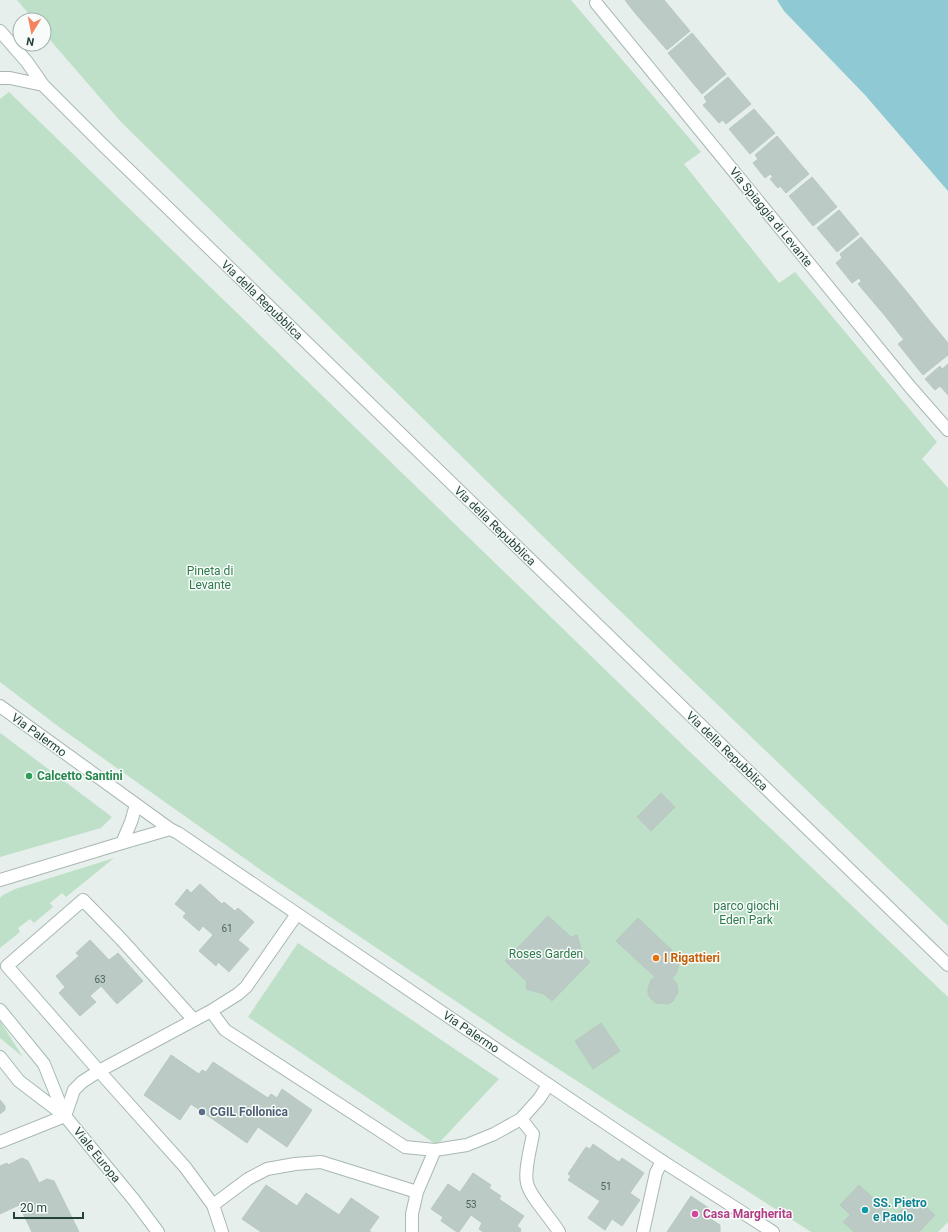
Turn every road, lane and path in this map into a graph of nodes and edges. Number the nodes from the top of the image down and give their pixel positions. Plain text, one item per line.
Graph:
1 (596, 3) dead end
2 (0, 30) edge
3 (0, 78) edge
4 (43, 84) junction
5 (948, 430) edge
6 (0, 706) edge
7 (136, 805) junction
8 (170, 830) junction
9 (122, 843) junction
10 (12, 876) junction
11 (0, 880) edge
12 (0, 886) edge
13 (297, 914) junction
14 (948, 965) edge
15 (0, 1010) edge
16 (211, 1011) junction
17 (194, 1020) junction
18 (0, 1058) edge
19 (99, 1071) junction
20 (548, 1085) junction
21 (64, 1116) junction
22 (521, 1119) junction
23 (0, 1142) edge
24 (435, 1150) junction
25 (662, 1161) junction
26 (417, 1192) junction
27 (213, 1205) junction
28 (158, 1232) edge
29 (222, 1232) edge
30 (412, 1232) edge
31 (560, 1232) edge
32 (643, 1232) edge
33 (773, 1232) edge

1 - 5 street, Via Spiaggia di Levante
2 - 4 street, Via della Repubblica
3 - 4 street
4 - 14 street, Via della Repubblica
6 - 7 street, Via Palermo
7 - 8 street, Via Palermo
7 - 9 street
8 - 9 street
8 - 13 street, Via Palermo
9 - 10 street
10 - 11 street
10 - 12 street
13 - 16 street
13 - 20 street, Via Palermo
15 - 21 street, Viale Europa
16 - 17 street
16 - 24 street
17 - 19 street
17 - 19 street
18 - 21 street, Viale Europa
19 - 21 street
19 - 27 street
20 - 22 street
20 - 25 street, Via Palermo
21 - 23 street
21 - 28 street, Viale Europa
22 - 24 street
22 - 31 street
24 - 26 street
25 - 32 street
25 - 33 street, Via Palermo
26 - 27 street
26 - 30 street
27 - 29 street

